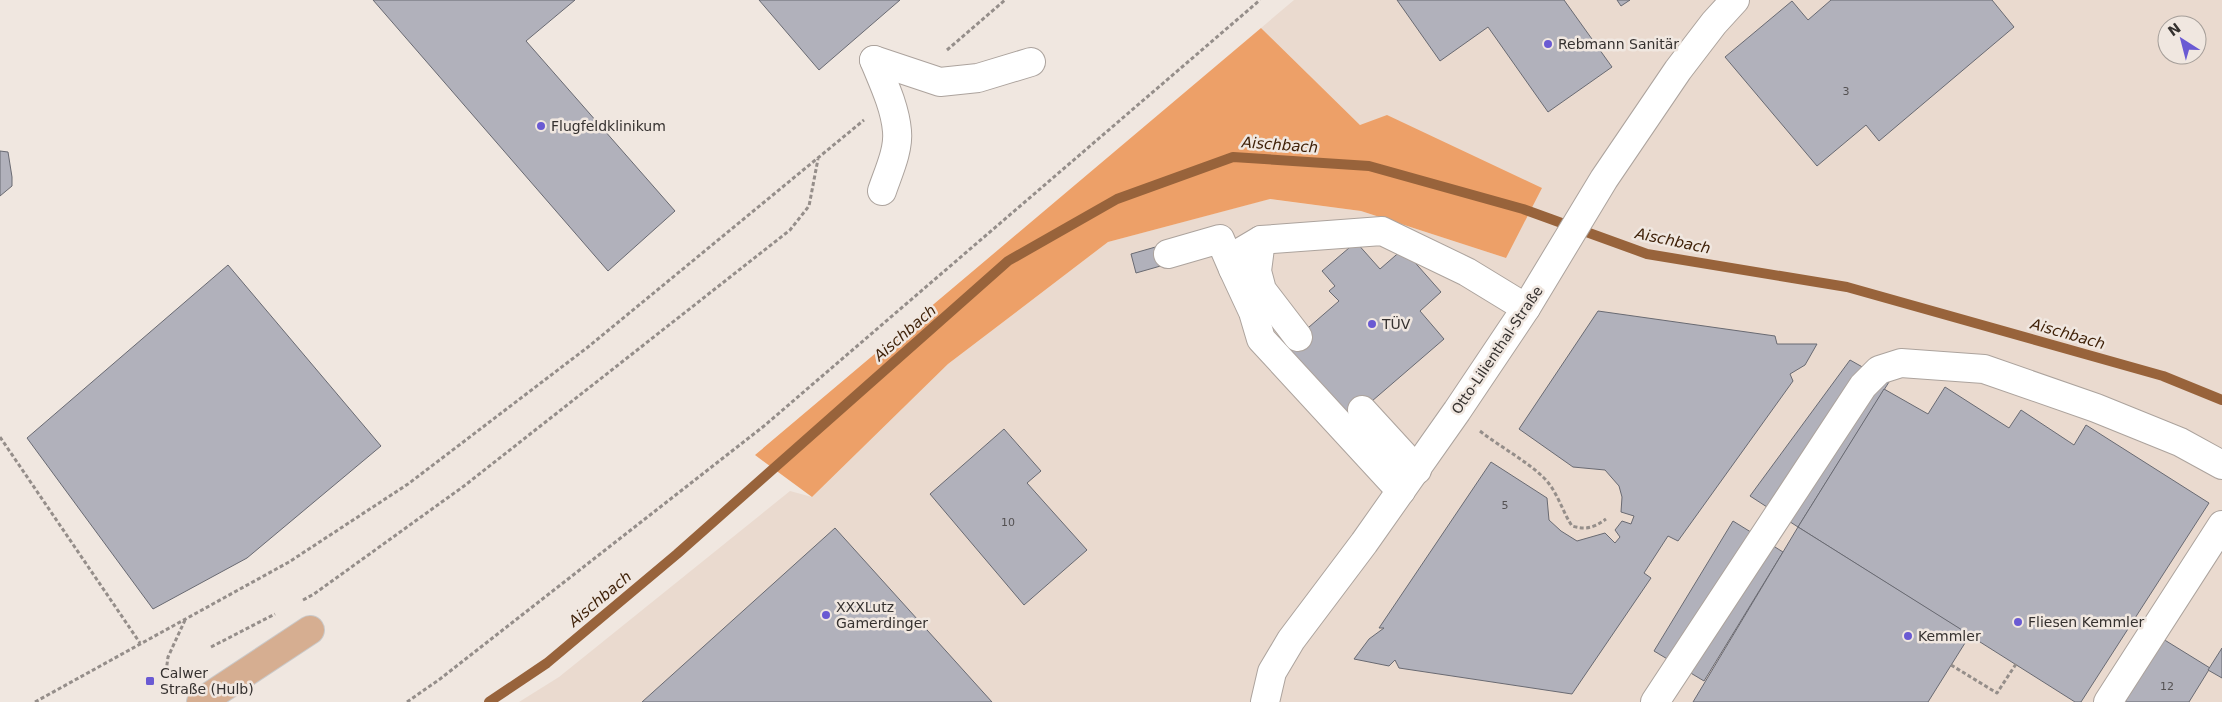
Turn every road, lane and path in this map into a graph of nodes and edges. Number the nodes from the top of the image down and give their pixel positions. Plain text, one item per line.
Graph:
1 (1005, 0) edge
2 (1260, 0) edge
3 (1735, 0) edge
4 (1031, 62) dead end
5 (918, 74) junction
6 (889, 99) junction
7 (818, 159) junction
8 (882, 191) dead end
9 (1261, 240) junction
10 (1168, 254) dead end
11 (1233, 269) junction
12 (1526, 308) junction
13 (1298, 337) dead end
14 (1362, 410) dead end
15 (0, 437) edge
16 (1497, 446) dead end
17 (2222, 465) edge
18 (1409, 480) junction
19 (1606, 520) dead end
20 (2222, 525) edge
21 (297, 603) dead end
22 (280, 612) dead end
23 (186, 619) junction
24 (310, 630) dead end
25 (140, 643) junction
26 (211, 647) dead end
27 (2016, 664) dead end
28 (1951, 665) dead end
29 (166, 672) dead end
30 (35, 702) edge
31 (201, 702) edge
32 (407, 702) edge
33 (1265, 702) edge
34 (1655, 702) edge
35 (2108, 702) edge

1 - 5 path
2 - 32 path
3 - 12 street, Otto-Lilienthal-Straße
4 - 5 street
5 - 6 street
6 - 7 path
6 - 8 street
7 - 21 path
7 - 23 path
9 - 11 street
9 - 12 street
9 - 13 street
10 - 11 street
11 - 18 street
12 - 18 street, Otto-Lilienthal-Straße
14 - 18 street
15 - 25 path
16 - 19 path
17 - 34 street
18 - 33 street, Otto-Lilienthal-Straße
20 - 35 street
22 - 26 path
23 - 25 path
23 - 29 path
24 - 31 main road
25 - 30 path
27 - 28 path

